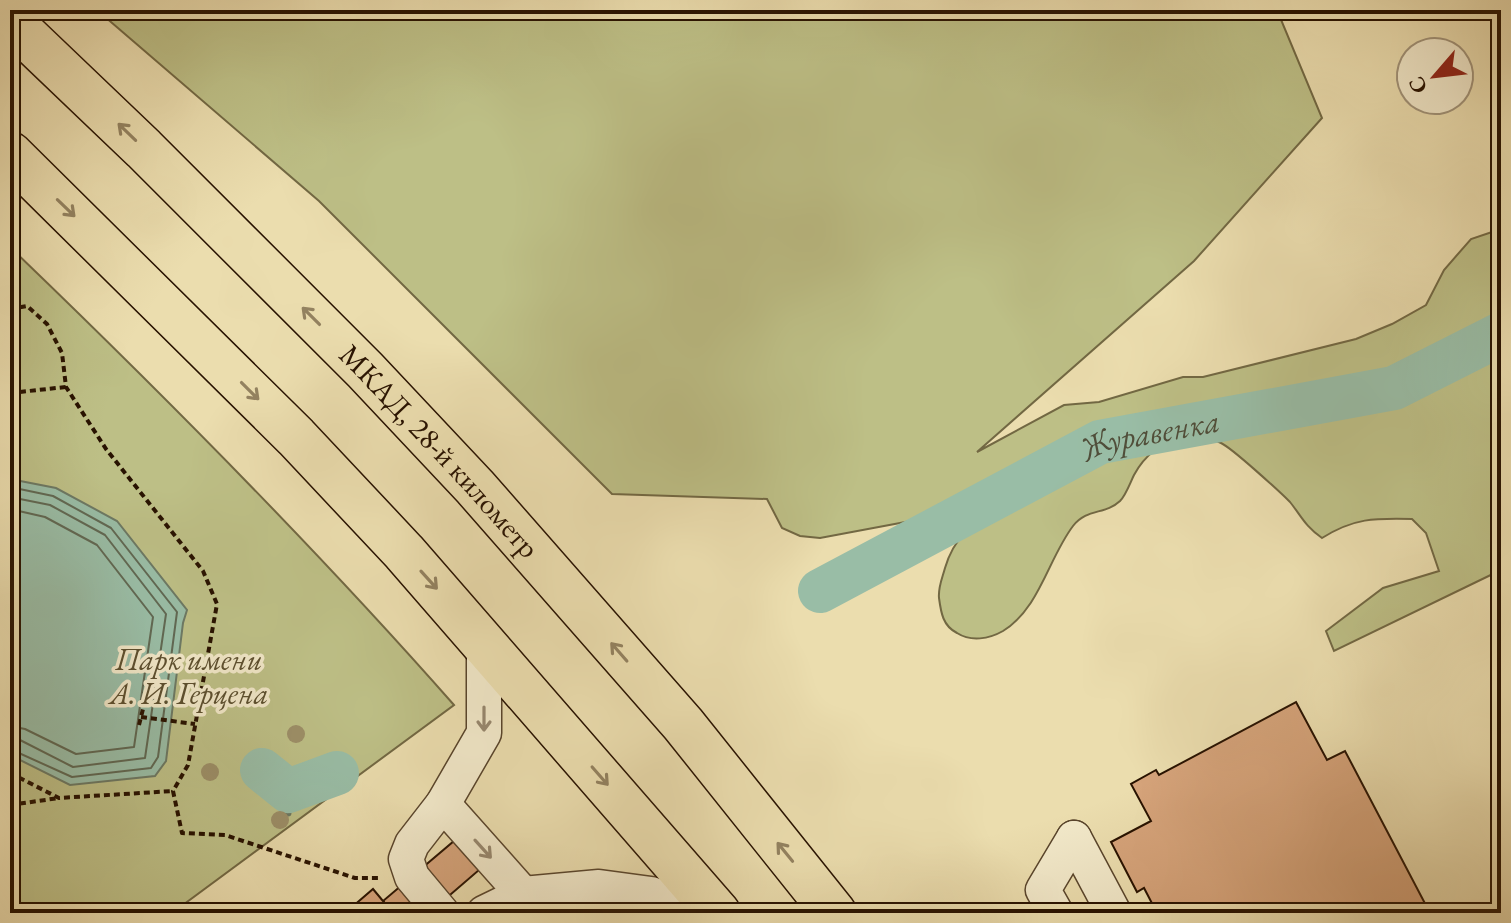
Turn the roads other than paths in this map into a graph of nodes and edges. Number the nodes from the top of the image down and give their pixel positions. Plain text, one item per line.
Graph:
1 (10, 21) edge
2 (10, 154) edge
3 (484, 641) junction
4 (443, 804) junction
5 (1049, 902) edge
6 (519, 904) edge
7 (442, 913) edge
8 (484, 913) edge
9 (702, 913) edge
10 (718, 913) edge
11 (834, 913) edge
12 (1114, 913) edge

11 -> 1 highway, МКАД, 28-й километр
2 -> 3 highway
3 -> 4 lane
3 -> 10 highway
4 -> 6 lane
4 - 7 lane
5 - 12 lane
6 - 8 lane
6 - 9 lane

